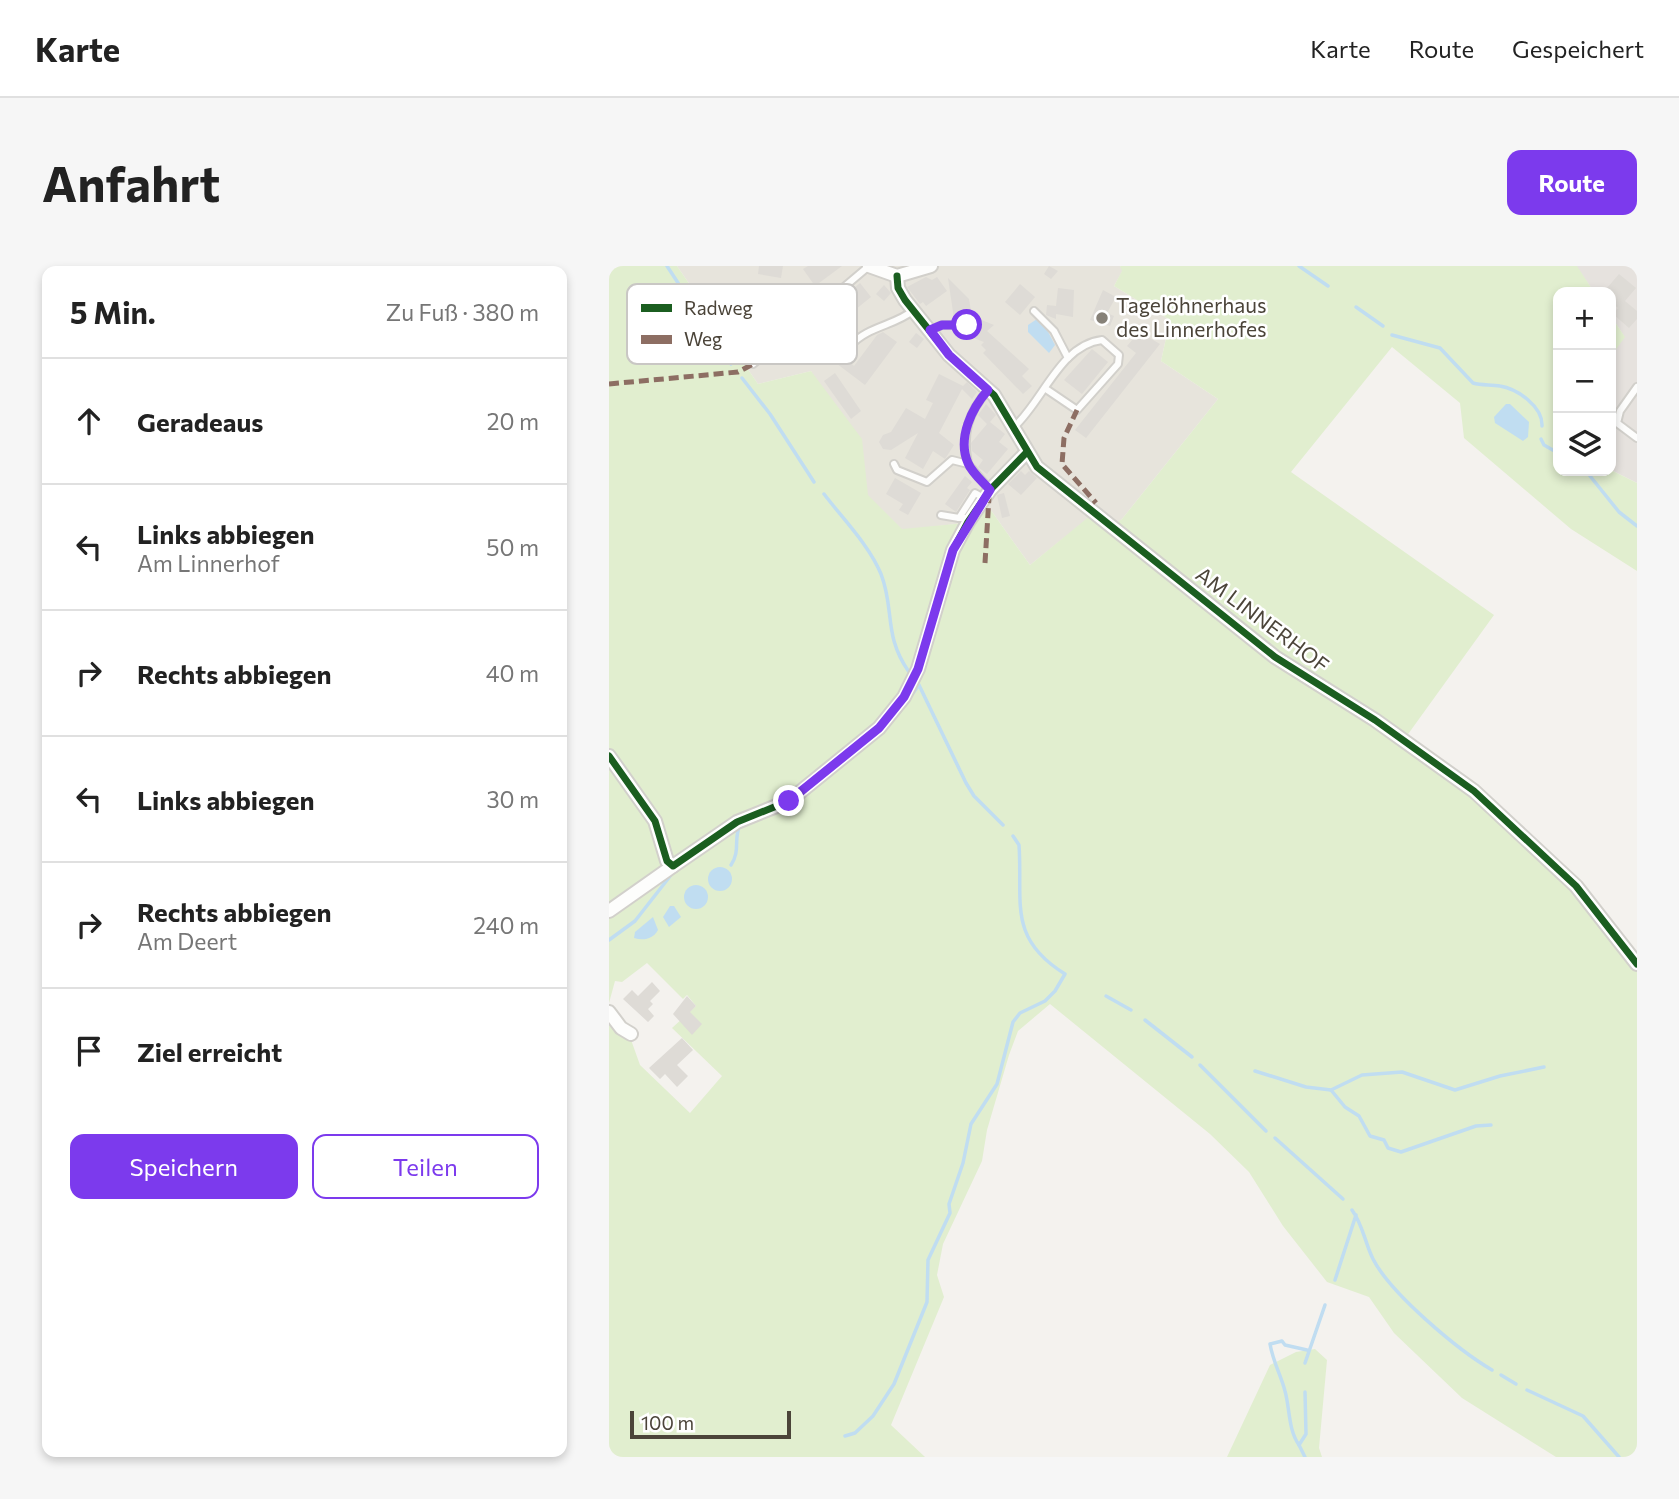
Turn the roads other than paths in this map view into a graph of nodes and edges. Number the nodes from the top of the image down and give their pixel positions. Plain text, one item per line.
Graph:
1 (869, 266) edge
2 (931, 266) edge
3 (897, 275) junction
4 (848, 284) edge
5 (913, 310) junction
6 (1034, 311) dead end
7 (967, 325) dead end
8 (930, 330) junction
9 (857, 339) edge
10 (1068, 358) junction
11 (1637, 387) edge
12 (1046, 389) junction
13 (988, 390) junction
14 (1012, 428) junction
15 (1637, 438) edge
16 (1026, 453) junction
17 (894, 464) dead end
18 (968, 464) junction
19 (987, 494) junction
20 (941, 515) dead end
21 (965, 518) junction
22 (609, 756) edge
23 (673, 866) junction
24 (609, 911) edge
25 (1637, 964) edge
26 (609, 1012) edge
27 (631, 1034) dead end

1 - 3 street
1 - 4 lane
2 - 3 street
3 - 5 street, AM LINNERHOF
5 - 8 street, AM LINNERHOF
5 - 9 lane
6 - 10 lane
7 - 8 lane
8 - 13 street, AM LINNERHOF
10 - 12 lane
10 - 12 lane
11 - 15 lane
12 - 14 lane
13 - 14 street, AM LINNERHOF
13 - 18 lane
14 - 16 street, AM LINNERHOF
16 - 19 street
16 - 25 street, AM LINNERHOF
17 - 18 lane
18 - 19 lane
19 - 21 street
20 - 21 lane
21 - 23 street
22 - 23 street
23 - 24 street
26 - 27 street

